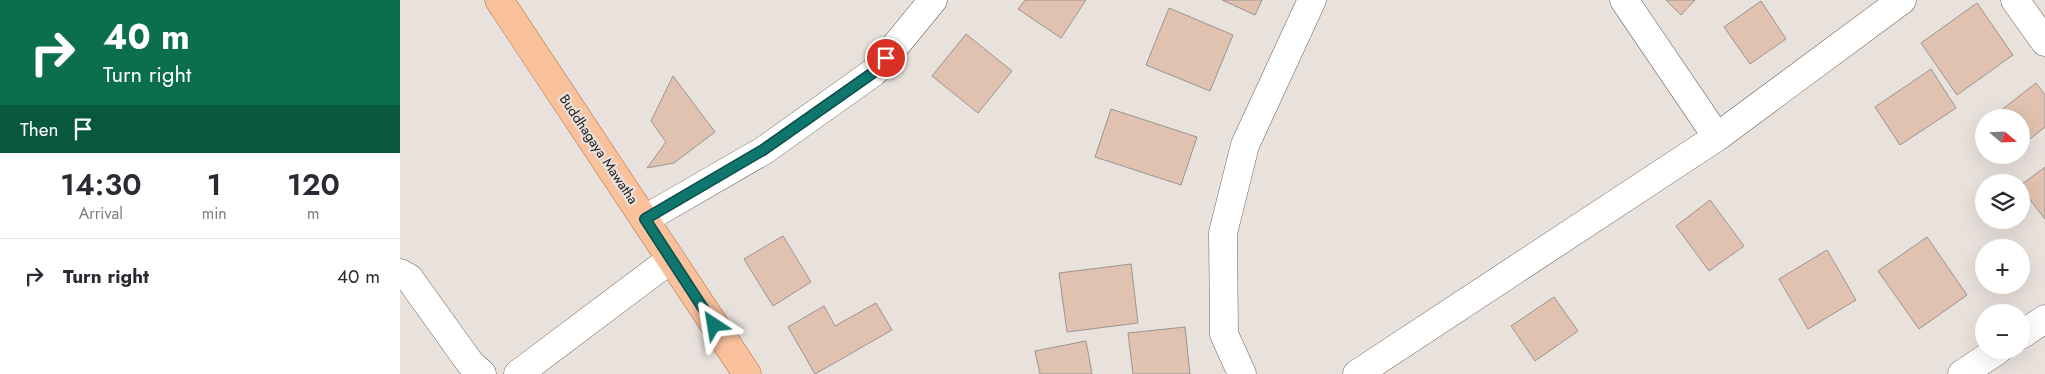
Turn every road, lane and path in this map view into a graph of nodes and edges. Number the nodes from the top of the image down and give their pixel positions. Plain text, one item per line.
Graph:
1 (499, 0) edge
2 (933, 0) edge
3 (1312, 0) edge
4 (1624, 0) edge
5 (1902, 0) edge
6 (2015, 0) edge
7 (2045, 42) edge
8 (1718, 137) junction
9 (645, 219) junction
10 (671, 259) junction
11 (400, 273) edge
12 (2045, 319) edge
13 (2030, 329) edge
14 (1984, 359) edge
15 (482, 374) edge
16 (518, 374) edge
17 (747, 374) edge
18 (1242, 374) edge
19 (1357, 374) edge
20 (1962, 374) edge

1 - 9 main road, Buddhagaya Mawatha
2 - 9 street
3 - 18 street
4 - 8 street
5 - 8 street
6 - 7 street
8 - 19 street
9 - 10 main road, Buddhagaya Mawatha
10 - 16 street
10 - 17 main road, Buddhagaya Mawatha
11 - 15 street
12 - 13 street
14 - 20 street

